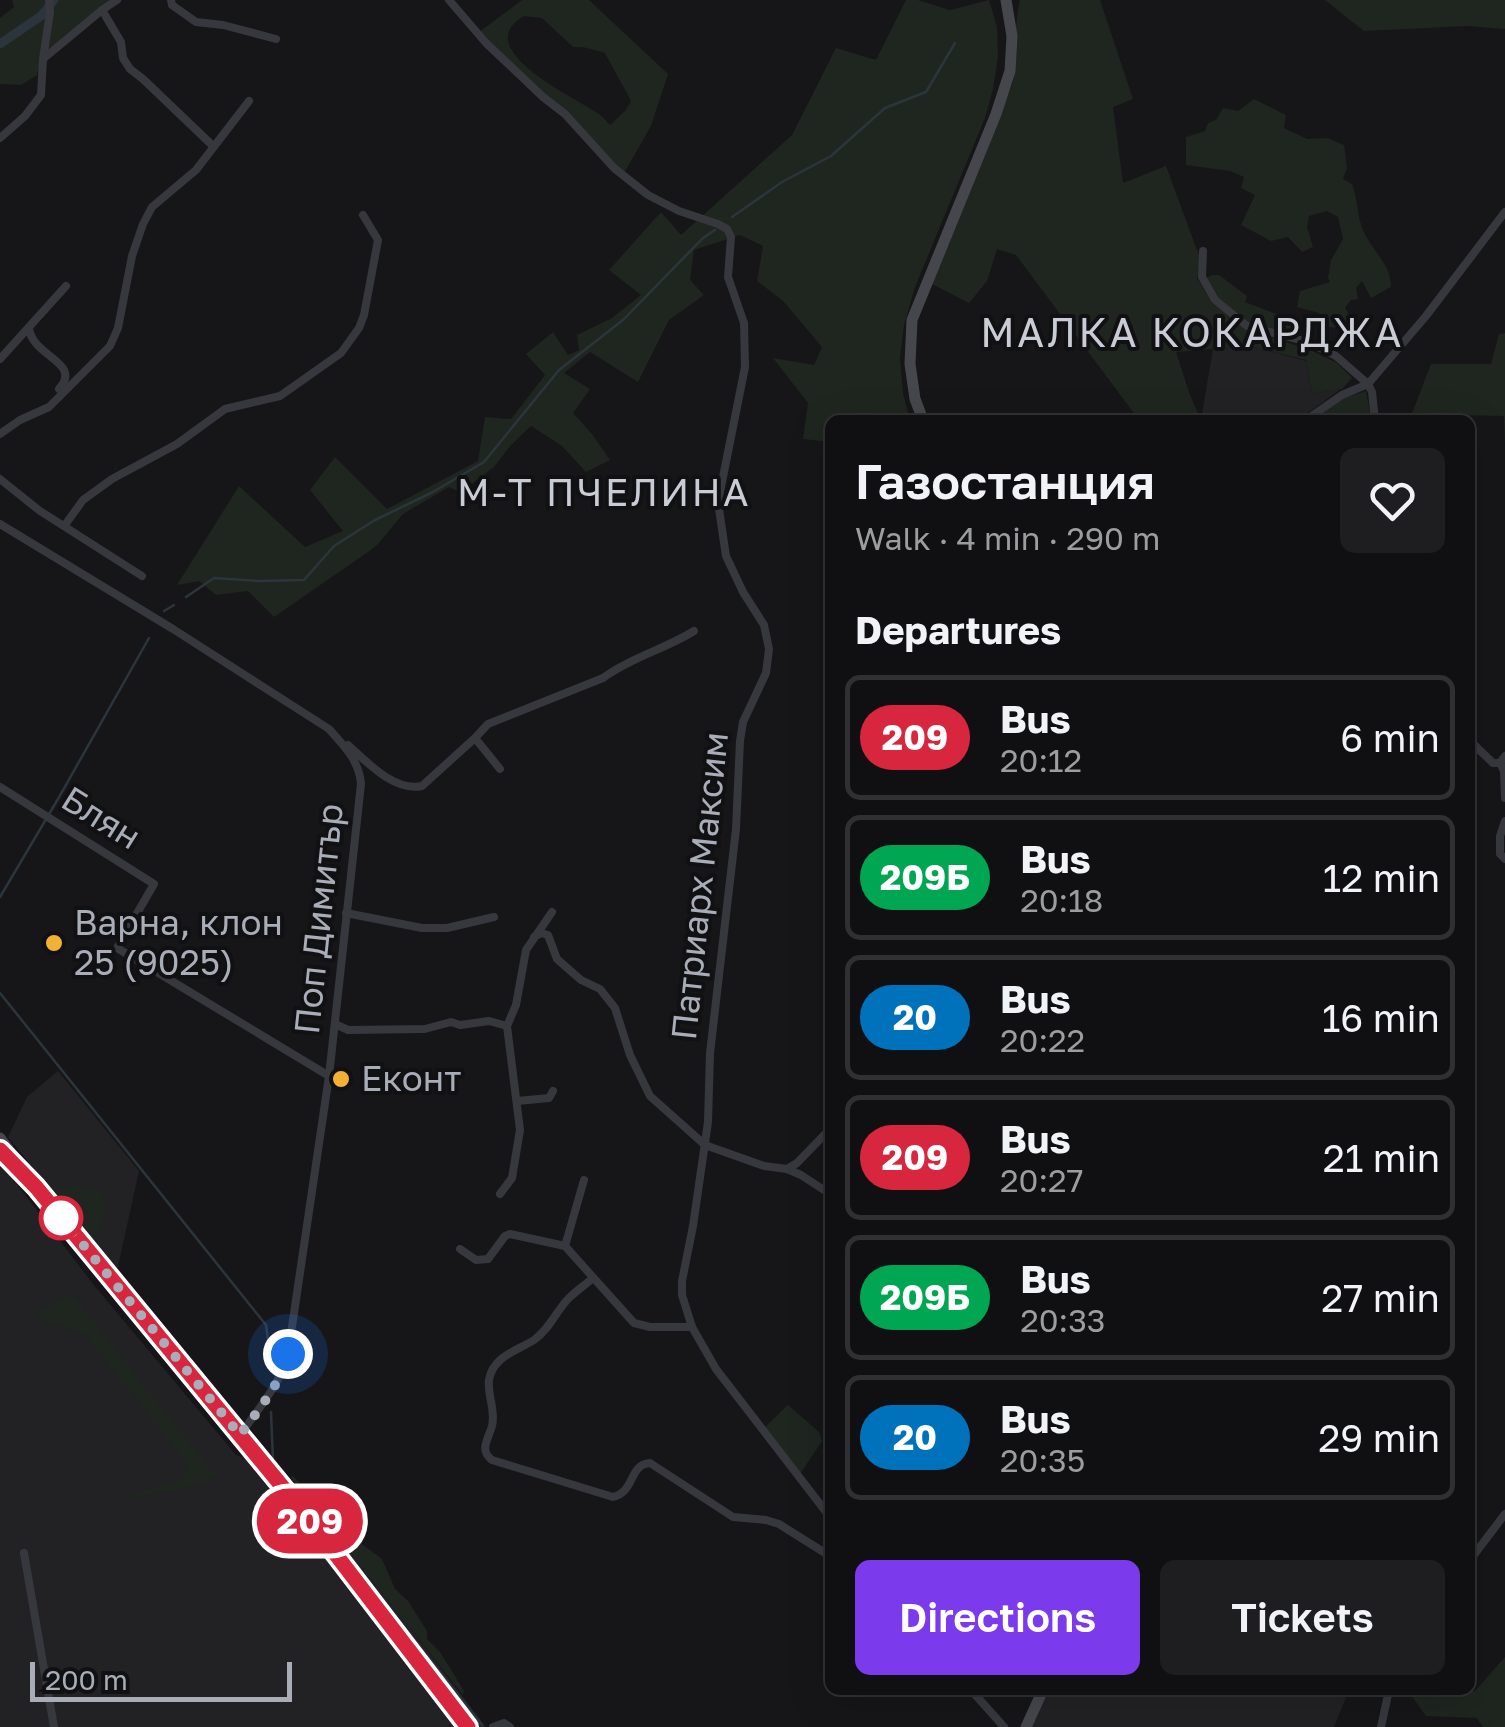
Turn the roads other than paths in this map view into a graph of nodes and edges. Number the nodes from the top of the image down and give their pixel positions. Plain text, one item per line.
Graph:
1 (50, 0) edge
2 (117, 0) edge
3 (171, 0) edge
4 (449, 0) edge
5 (1006, 0) edge
6 (102, 10) junction
7 (276, 39) dead end
8 (42, 58) junction
9 (249, 100) dead end
10 (0, 138) edge
11 (213, 146) junction
12 (1505, 212) edge
13 (363, 216) dead end
14 (1204, 251) dead end
15 (66, 286) dead end
16 (29, 328) junction
17 (0, 358) edge
18 (1368, 384) junction
19 (56, 398) junction
20 (921, 415) edge
21 (1313, 415) edge
22 (1374, 415) edge
23 (0, 434) edge
24 (0, 480) edge
25 (0, 524) edge
26 (64, 525) junction
27 (142, 576) dead end
28 (694, 631) dead end
29 (329, 729) junction
30 (475, 738) junction
31 (1475, 746) edge
32 (1502, 759) edge
33 (500, 769) dead end
34 (0, 787) edge
35 (1505, 798) edge
36 (1505, 821) edge
37 (1505, 859) edge
38 (552, 912) dead end
39 (346, 913) junction
40 (494, 917) dead end
41 (534, 938) junction
42 (335, 1024) junction
43 (507, 1026) junction
44 (329, 1076) junction
45 (554, 1090) dead end
46 (517, 1101) junction
47 (825, 1134) edge
48 (0, 1138) edge
49 (704, 1145) junction
50 (0, 1150) edge
51 (787, 1169) junction
52 (25, 1175) junction
53 (584, 1180) dead end
54 (825, 1191) edge
55 (500, 1194) dead end
56 (565, 1246) junction
57 (460, 1249) dead end
58 (593, 1278) junction
59 (692, 1327) junction
60 (240, 1435) junction
61 (825, 1511) edge
62 (1505, 1514) edge
63 (24, 1553) dead end
64 (825, 1553) edge
65 (1475, 1553) edge
66 (430, 1680) junction
67 (975, 1695) edge
68 (1041, 1695) edge
69 (1388, 1695) edge
70 (54, 1727) edge
71 (458, 1727) edge
72 (468, 1727) edge
73 (493, 1727) edge
74 (510, 1727) edge
75 (1004, 1727) edge
76 (1026, 1727) edge
77 (1381, 1727) edge

1 - 8 street
2 - 6 street
3 - 7 street
4 - 49 street, Патриарх Максим
5 - 20 main road
6 - 8 street
6 - 11 street
8 - 10 street
9 - 11 street
11 - 19 street
12 - 18 street
13 - 26 street
14 - 18 street
15 - 16 street
16 - 17 street
16 - 19 street
18 - 21 street
18 - 22 street
19 - 23 street
24 - 26 street
25 - 29 street, Поп Димитър
26 - 27 street
28 - 30 street
29 - 30 street
29 - 39 street, Поп Димитър
30 - 33 street
31 - 32 street
32 - 35 street
34 - 44 street, Блян
36 - 37 street
38 - 41 street
39 - 40 street
39 - 42 street, Поп Димитър
41 - 43 street
41 - 49 street
42 - 43 street
42 - 44 street, Поп Димитър
43 - 46 street
44 - 60 street, Поп Димитър
45 - 46 street
46 - 55 street
47 - 51 street
48 - 52 main road
49 - 51 street
49 - 59 street, Патриарх Максим
50 - 52 main road
51 - 54 street
52 - 60 main road
53 - 56 street
56 - 57 street
56 - 58 street
58 - 59 street
58 - 64 street
59 - 61 street, Патриарх Максим
60 - 66 main road
62 - 65 street
63 - 70 street
66 - 71 main road
66 - 72 main road
67 - 75 street
68 - 76 main road
69 - 77 street
73 - 74 street

